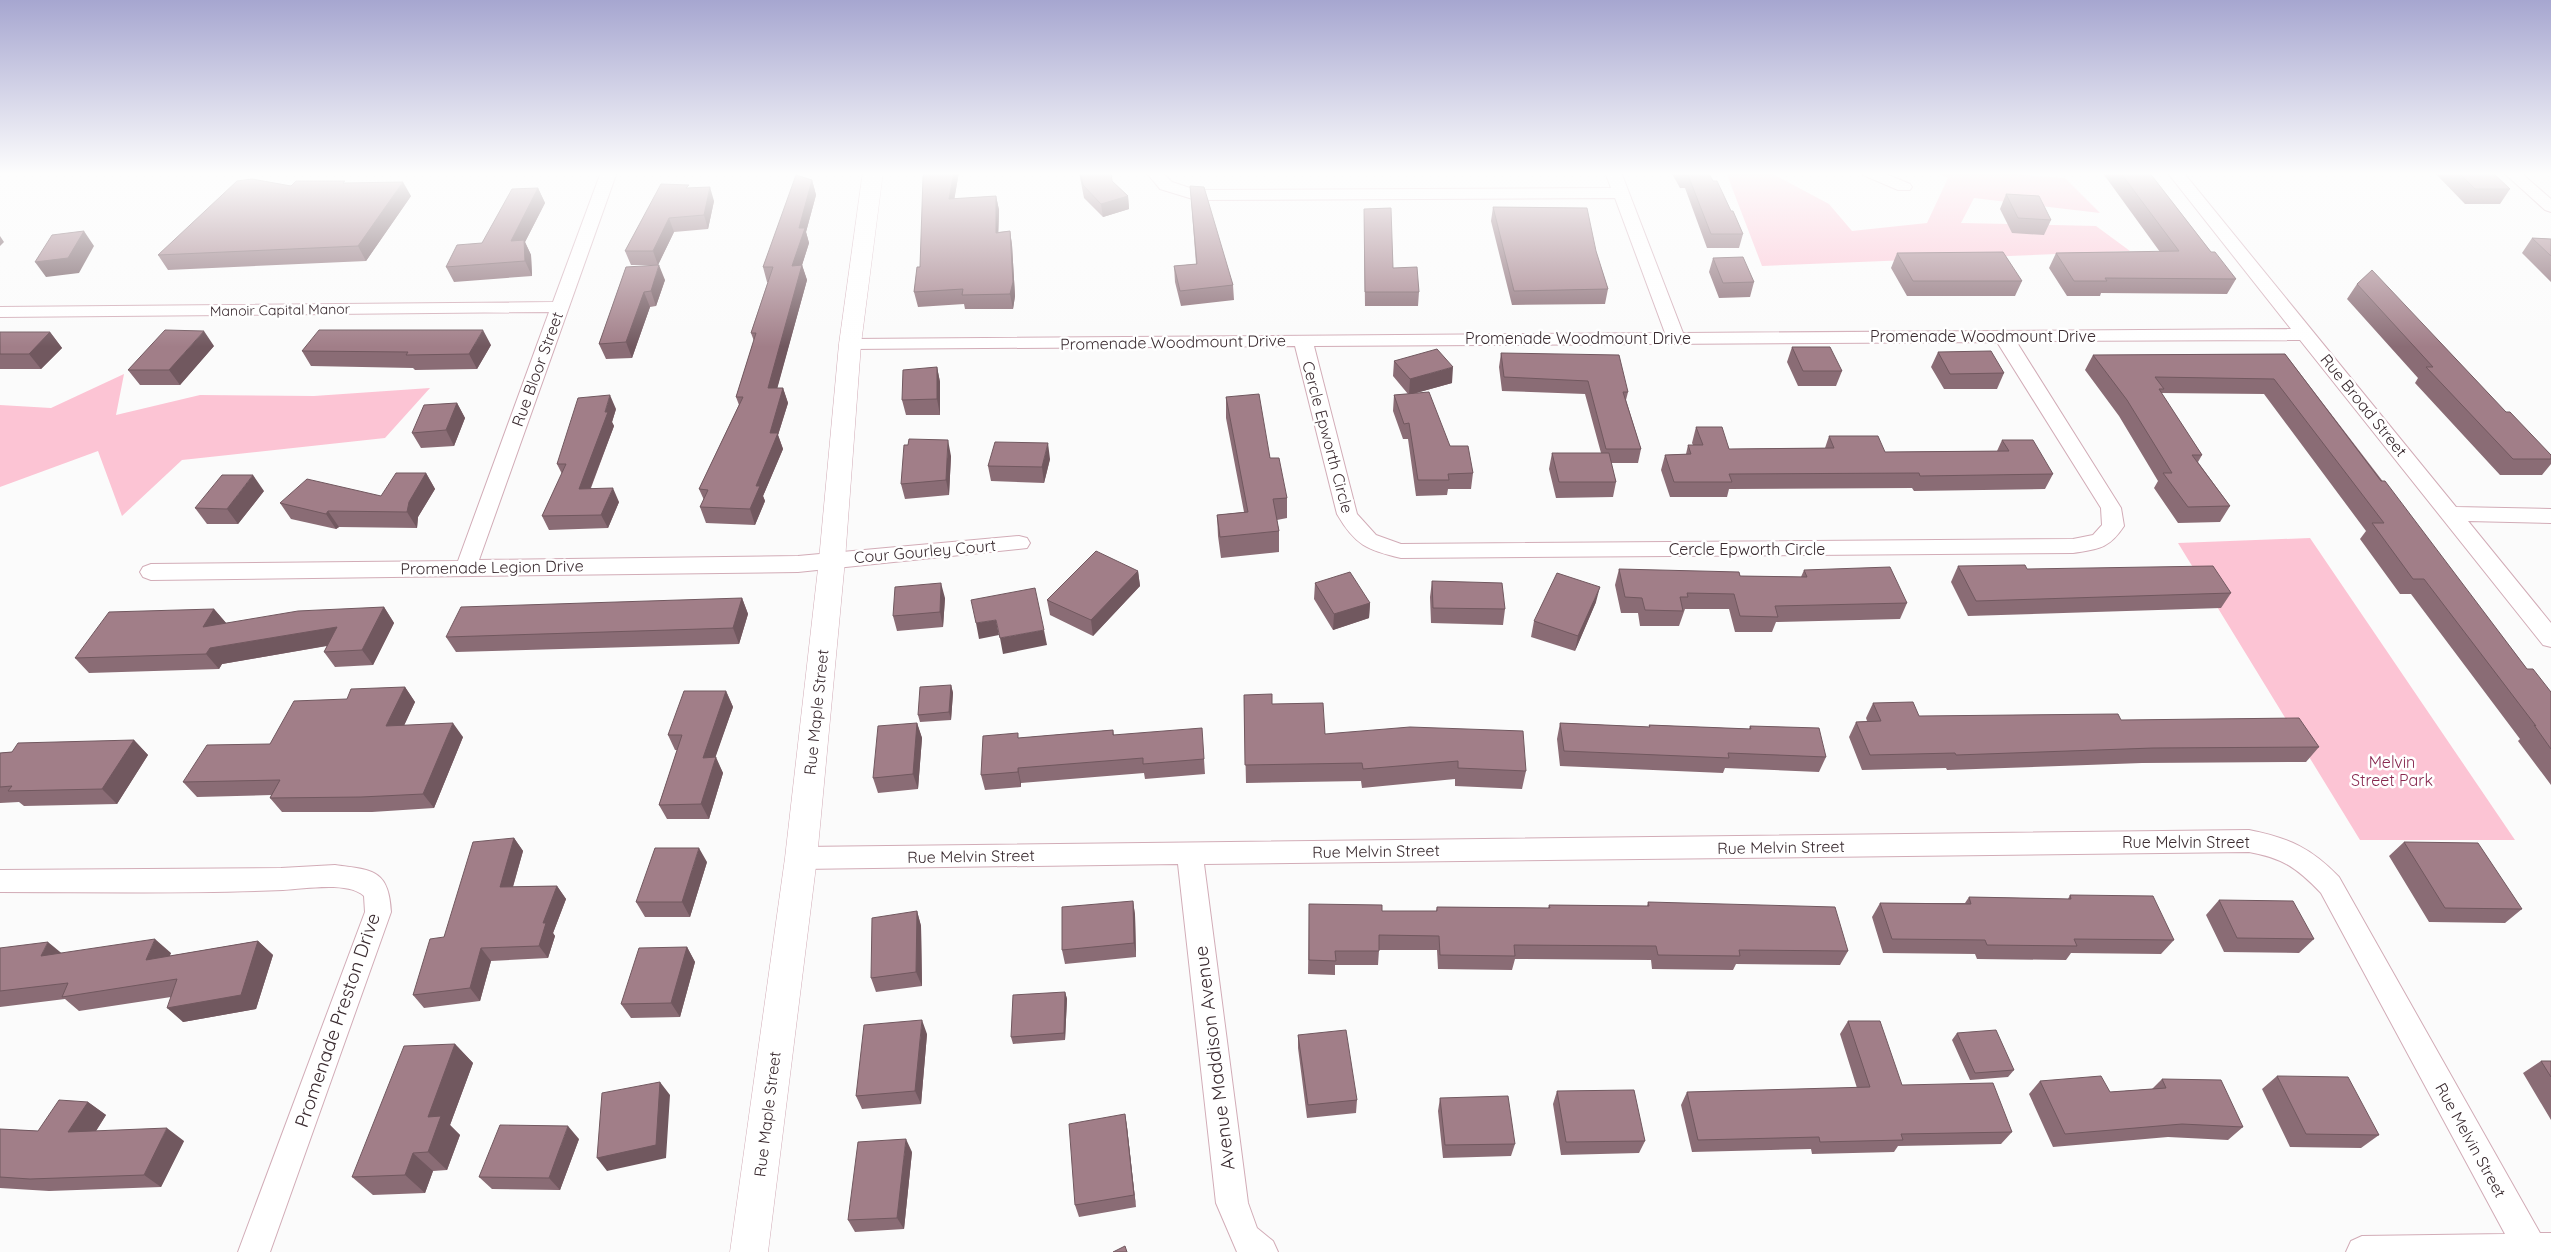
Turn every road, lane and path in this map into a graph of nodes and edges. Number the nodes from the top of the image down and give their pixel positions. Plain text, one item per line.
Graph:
1 (588, 230) edge
2 (865, 230) edge
3 (1636, 230) edge
4 (2222, 230) edge
5 (560, 307) junction
6 (0, 312) edge
7 (2307, 334) junction
8 (2003, 336) junction
9 (1676, 338) junction
10 (1303, 340) junction
11 (850, 344) junction
12 (2452, 514) junction
13 (2551, 516) edge
14 (1018, 542) dead end
15 (832, 560) junction
16 (466, 567) junction
17 (151, 572) dead end
18 (2551, 639) edge
19 (1190, 854) junction
20 (801, 858) junction
21 (0, 881) edge
22 (2541, 1249) edge
23 (254, 1252) edge
24 (749, 1252) edge
25 (1262, 1252) edge
26 (2362, 1252) edge

1 - 5 street, Rue Bloor Street
2 - 11 street, Rue Maple Street
3 - 9 street
4 - 7 street, Rue Broad Street
5 - 6 street, Manoir Capital Manor
5 - 16 street, Rue Bloor Street
7 - 8 street, Promenade Woodmount Drive
7 - 12 street, Rue Broad Street
8 - 9 street, Promenade Woodmount Drive
8 - 10 street, Cercle Epworth Circle
9 - 10 street, Promenade Woodmount Drive
10 - 11 street, Promenade Woodmount Drive
11 - 15 street, Rue Maple Street
12 - 13 street
12 - 18 street, Rue Broad Street
14 - 15 street, Cour Gourley Court
15 - 16 street, Promenade Legion Drive
15 - 20 street, Rue Maple Street
16 - 17 street, Promenade Legion Drive
19 - 20 street, Rue Melvin Street
19 - 22 street, Rue Melvin Street
19 - 25 street, Avenue Maddison Avenue
20 - 24 street, Rue Maple Street
21 - 23 street, Promenade Preston Drive
22 - 26 street

